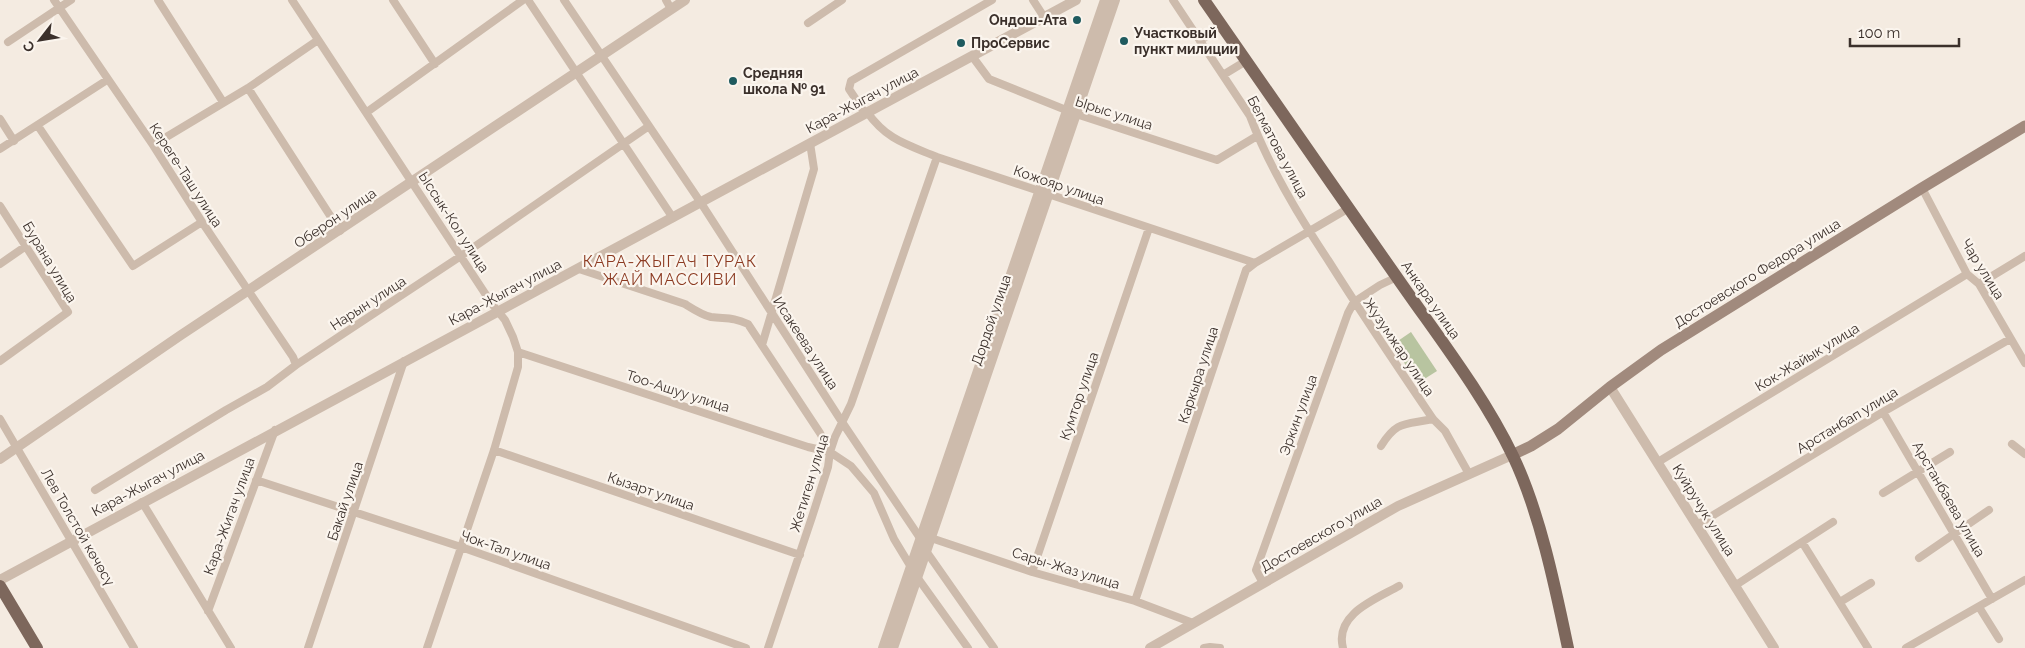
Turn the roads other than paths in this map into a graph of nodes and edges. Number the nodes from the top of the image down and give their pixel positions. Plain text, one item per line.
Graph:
1 (54, 0) edge
2 (72, 0) edge
3 (158, 0) edge
4 (292, 0) edge
5 (393, 0) edge
6 (523, 0) edge
7 (528, 0) edge
8 (564, 0) edge
9 (685, 0) edge
10 (842, 0) edge
11 (992, 0) edge
12 (1033, 0) edge
13 (1076, 0) edge
14 (1105, 0) edge
15 (1115, 0) edge
16 (1173, 0) edge
17 (1204, 0) edge
18 (668, 5) edge
19 (60, 9) junction
20 (1044, 17) junction
21 (808, 22) dead end
22 (1221, 25) junction
23 (318, 40) junction
24 (1200, 41) junction
25 (8, 42) dead end
26 (602, 55) junction
27 (972, 56) junction
28 (1246, 61) junction
29 (435, 64) junction
30 (576, 73) junction
31 (1223, 75) junction
32 (107, 80) junction
33 (248, 88) junction
34 (223, 102) junction
35 (367, 112) junction
36 (866, 112) junction
37 (1071, 113) junction
38 (0, 119) edge
39 (38, 126) junction
40 (649, 126) junction
41 (2025, 126) edge
42 (1257, 136) junction
43 (14, 141) junction
44 (810, 143) junction
45 (622, 144) junction
46 (153, 145) junction
47 (0, 149) edge
48 (937, 157) junction
49 (414, 182) junction
50 (1922, 188) junction
51 (1044, 192) junction
52 (701, 203) junction
53 (0, 206) edge
54 (1349, 208) junction
55 (672, 218) junction
56 (202, 222) junction
57 (1149, 228) junction
58 (340, 231) junction
59 (1309, 232) junction
60 (26, 246) junction
61 (462, 256) junction
62 (2025, 256) edge
63 (1255, 263) junction
64 (0, 264) edge
65 (578, 269) junction
66 (1967, 274) junction
67 (1397, 277) junction
68 (1979, 284) junction
69 (249, 292) junction
70 (1354, 302) junction
71 (499, 311) junction
72 (770, 311) junction
73 (2010, 339) junction
74 (762, 345) junction
75 (518, 352) junction
76 (0, 361) edge
77 (404, 361) junction
78 (2025, 362) edge
79 (296, 365) junction
80 (1610, 387) junction
81 (1883, 412) junction
82 (0, 419) edge
83 (1433, 419) junction
84 (842, 422) junction
85 (275, 430) junction
86 (2012, 444) dead end
87 (1381, 446) dead end
88 (17, 448) junction
89 (494, 450) junction
90 (830, 452) junction
91 (1950, 452) dead end
92 (2025, 454) edge
93 (1512, 455) junction
94 (0, 460) edge
95 (1658, 462) junction
96 (1918, 473) junction
97 (1469, 474) junction
98 (256, 480) junction
99 (95, 490) dead end
100 (1883, 493) dead end
101 (142, 502) junction
102 (1989, 510) dead end
103 (355, 511) junction
104 (1834, 522) dead end
105 (1697, 525) junction
106 (1954, 534) junction
107 (926, 538) junction
108 (71, 540) junction
109 (1802, 542) junction
110 (461, 547) junction
111 (926, 551) junction
112 (800, 555) junction
113 (1919, 558) dead end
114 (910, 566) junction
115 (1032, 572) junction
116 (917, 577) junction
117 (0, 580) edge
118 (2025, 580) edge
119 (1263, 583) junction
120 (1871, 583) dead end
121 (0, 586) edge
122 (1399, 586) dead end
123 (1736, 586) junction
124 (1992, 599) junction
125 (1135, 601) junction
126 (1840, 602) junction
127 (1979, 606) junction
128 (208, 611) junction
129 (1193, 623) junction
130 (1999, 640) dead end
131 (429, 647) edge
132 (1566, 647) edge
133 (37, 648) edge
134 (134, 648) edge
135 (231, 648) edge
136 (308, 648) edge
137 (746, 648) edge
138 (768, 648) edge
139 (883, 648) edge
140 (893, 648) edge
141 (968, 648) edge
142 (994, 648) edge
143 (1150, 648) edge
144 (1204, 648) edge
145 (1220, 648) edge
146 (1343, 648) edge
147 (1774, 648) edge
148 (1868, 648) edge
149 (1906, 648) edge

1 - 19 street, Кереге-Таш улица
2 - 19 street
3 - 34 street
4 - 23 street, Ыссык-Кол улица
5 - 29 street
6 - 29 street
7 - 30 street
8 - 26 street, Исакеева улица
9 - 18 street, Оберон улица
10 - 21 street
11 - 36 street, Кожояр улица
12 - 20 street
13 - 20 street, Кара-Жыгач улица
14 - 37 street, Дордой улица
15 - 37 street, Дордой улица
16 - 24 street, Бегматова улица
17 - 22 main road, Анкара улица
18 - 26 street, Оберон улица
19 - 25 street
19 - 32 street, Кереге-Таш улица
20 - 27 street, Кара-Жыгач улица
22 - 24 street
22 - 28 main road, Анкара улица
23 - 33 street
23 - 35 street, Ыссык-Кол улица
24 - 31 street, Бегматова улица
26 - 30 street, Оберон улица
26 - 40 street, Исакеева улица
27 - 36 street, Кара-Жыгач улица
27 - 37 street, Ырыс улица
28 - 31 street
28 - 54 main road, Анкара улица
29 - 35 street
30 - 45 street
30 - 49 street, Оберон улица
31 - 42 street, Бегматова улица
32 - 39 street
32 - 46 street, Кереге-Таш улица
33 - 34 street
33 - 58 street
34 - 46 street
35 - 49 street, Ыссык-Кол улица
36 - 44 street, Кара-Жыгач улица
36 - 48 street, Кожояр улица
37 - 42 street, Ырыс улица
37 - 51 street, Дордой улица
38 - 43 street
39 - 43 street
39 - 56 street
40 - 45 street, Нарын улица
40 - 52 street, Исакеева улица
41 - 50 main road, Достоевского Федора улица
42 - 59 street, Бегматова улица
43 - 47 street
44 - 52 street, Кара-Жыгач улица
44 - 72 street
45 - 55 street
45 - 61 street, Нарын улица
46 - 56 street, Кереге-Таш улица
48 - 51 street, Кожояр улица
48 - 84 street, Жетиген улица
49 - 58 street, Оберон улица
49 - 61 street, Ыссык-Кол улица
50 - 66 street, Чар улица
50 - 80 main road, Достоевского Федора улица
51 - 57 street, Кожояр улица
51 - 107 street, Дордой улица
52 - 55 street, Кара-Жыгач улица
52 - 72 street, Исакеева улица
53 - 60 street, Бурана улица
54 - 59 street, Каркыра улица
54 - 67 main road, Анкара улица
55 - 65 street, Кара-Жыгач улица
56 - 69 street, Кереге-Таш улица
57 - 63 street, Кожояр улица
57 - 115 street, Кумтор улица
58 - 69 street, Оберон улица
59 - 63 street, Каркыра улица
59 - 70 street, Жузумжар улица
60 - 64 street
60 - 76 street, Бурана улица
61 - 71 street, Ыссык-Кол улица
61 - 79 street, Нарын улица
62 - 68 street
63 - 125 street, Каркыра улица
65 - 71 street, Кара-Жыгач улица
65 - 74 street
66 - 68 street, Чар улица
66 - 95 street, Кок-Жайык улица
67 - 70 street
67 - 93 main road, Анкара улица
68 - 73 street, Чар улица
69 - 79 street, Кереге-Таш улица
69 - 88 street, Оберон улица
70 - 83 street, Жузумжар улица
70 - 119 street, Эркин улица
71 - 75 street, Ыссык-Кол улица
71 - 77 street, Кара-Жыгач улица
72 - 74 street
72 - 84 street, Исакеева улица
73 - 78 street, Чар улица
73 - 81 street, Арстанбап улица
74 - 90 street
75 - 89 street, Ыссык-Кол улица
75 - 90 street, Тоо-Ашуу улица
77 - 85 street, Кара-Жыгач улица
77 - 103 street, Бакай улица
79 - 99 street, Нарын улица
80 - 93 main road, Достоевского Федора улица
80 - 95 street, Куйручук улица
81 - 96 street, Арстанбаева улица
81 - 105 street, Арстанбап улица
82 - 88 street, Лев Толстой көчөсү
83 - 87 street
83 - 97 street, Жузумжар улица
84 - 90 street, Жетиген улица
84 - 107 street, Исакеева улица
85 - 98 street, Кара-Жигач улица
85 - 101 street, Кара-Жыгач улица
86 - 92 street
88 - 94 street, Оберон улица
88 - 108 street, Лев Толстой көчөсү
89 - 110 street, Ыссык-Кол улица
89 - 112 street, Кызарт улица
90 - 112 street, Жетиген улица
90 - 114 street
91 - 96 street
93 - 97 street, Достоевского улица
93 - 132 main road, Анкара улица
95 - 105 street, Куйручук улица
96 - 100 street
96 - 106 street, Арстанбаева улица
97 - 119 street, Достоевского улица
98 - 103 street, Чок-Тал улица
98 - 128 street, Кара-Жигач улица
101 - 108 street, Кара-Жыгач улица
101 - 128 street
102 - 106 street
103 - 110 street, Чок-Тал улица
103 - 136 street, Бакай улица
104 - 109 street
105 - 123 street, Куйручук улица
106 - 113 street
106 - 124 street, Арстанбаева улица
107 - 111 street, Дордой улица
107 - 114 street, Дордой улица
107 - 115 street, Сары-Жаз улица
108 - 117 street, Кара-Жыгач улица
108 - 134 street, Лев Толстой көчөсү
109 - 123 street
109 - 126 street
110 - 131 street, Ыссык-Кол улица
110 - 137 street, Чок-Тал улица
111 - 116 street, Дордой улица
111 - 142 street
112 - 138 street, Жетиген улица
114 - 116 street
114 - 139 street, Дордой улица
115 - 125 street, Сары-Жаз улица
116 - 140 street, Дордой улица
116 - 141 street
118 - 124 street
119 - 129 street, Достоевского улица
120 - 126 street
121 - 133 main road
122 - 146 street
123 - 147 street, Куйручук улица
124 - 127 street
125 - 129 street, Сары-Жаз улица
126 - 148 street
127 - 130 street
127 - 149 street
128 - 135 street
129 - 143 street, Достоевского улица
144 - 145 street

